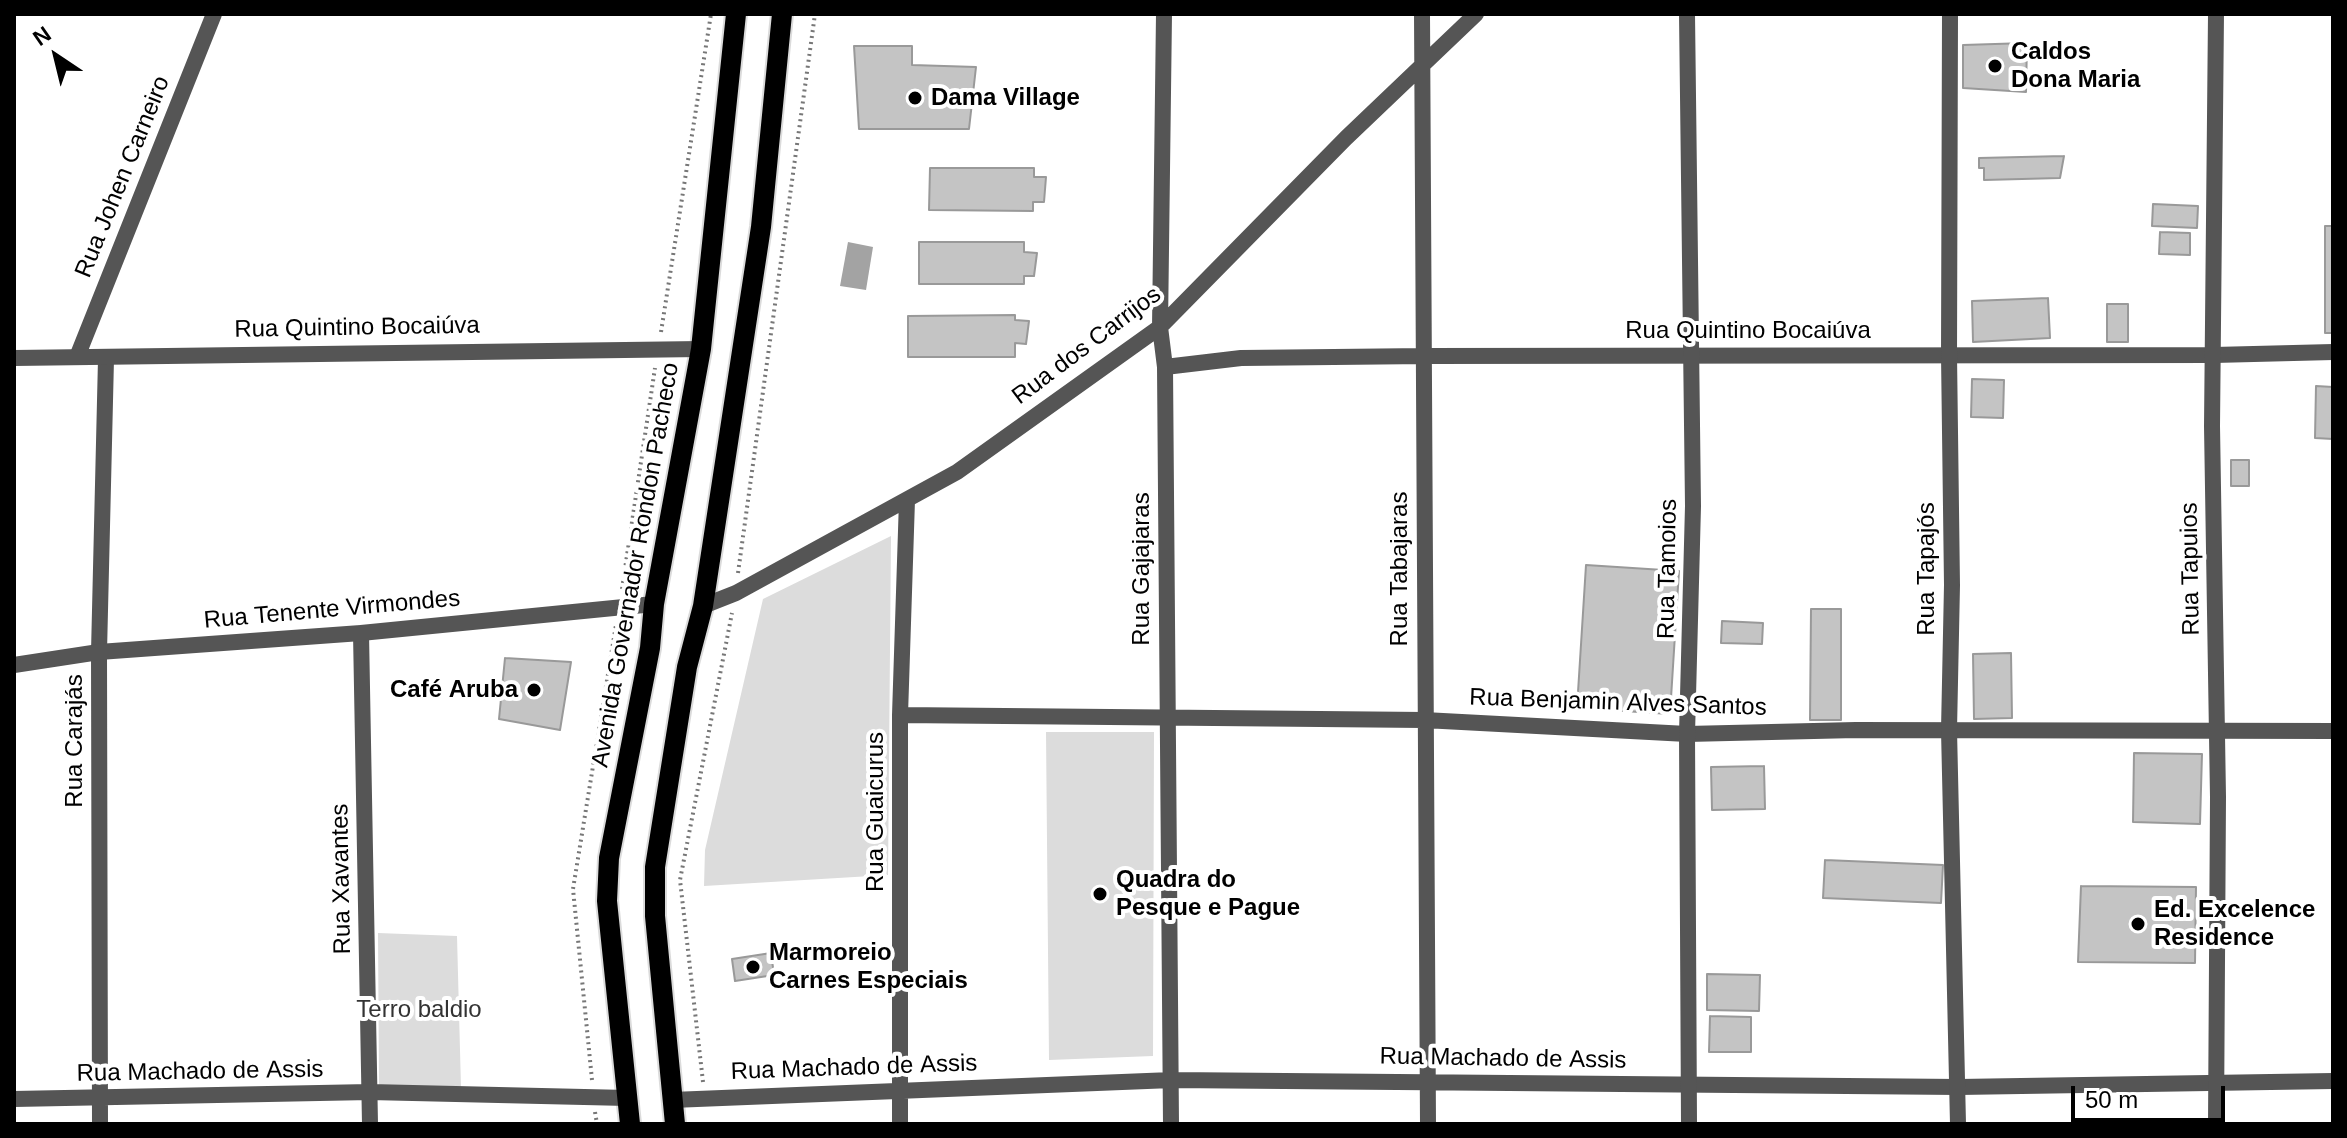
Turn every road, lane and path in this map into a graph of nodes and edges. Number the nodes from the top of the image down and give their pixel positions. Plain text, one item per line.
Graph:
1 (214, 14) edge
2 (711, 14) edge
3 (736, 14) edge
4 (782, 14) edge
5 (1164, 14) edge
6 (1422, 14) edge
7 (1476, 14) edge
8 (1687, 14) edge
9 (1950, 14) edge
10 (2216, 14) edge
11 (1423, 67) junction
12 (1160, 327) junction
13 (658, 349) junction
14 (701, 349) junction
15 (2333, 352) edge
16 (1949, 355) junction
17 (2214, 355) junction
18 (1426, 356) junction
19 (1689, 356) junction
20 (77, 357) junction
21 (14, 358) edge
22 (106, 359) junction
23 (1165, 367) junction
24 (907, 500) junction
25 (654, 604) junction
26 (703, 606) junction
27 (619, 609) junction
28 (361, 633) junction
29 (99, 652) junction
30 (14, 665) edge
31 (900, 715) junction
32 (1167, 719) junction
33 (1424, 720) junction
34 (1949, 730) junction
35 (2217, 730) junction
36 (2333, 731) edge
37 (1687, 734) junction
38 (1172, 1080) junction
39 (1429, 1081) junction
40 (2333, 1081) edge
41 (2215, 1082) junction
42 (1689, 1086) junction
43 (1959, 1087) junction
44 (899, 1090) junction
45 (370, 1092) junction
46 (594, 1098) junction
47 (627, 1098) junction
48 (14, 1099) edge
49 (100, 1099) junction
50 (672, 1100) junction
51 (100, 1124) edge
52 (370, 1124) edge
53 (597, 1124) edge
54 (630, 1124) edge
55 (675, 1124) edge
56 (900, 1124) edge
57 (1171, 1124) edge
58 (1428, 1124) edge
59 (1689, 1124) edge
60 (1958, 1124) edge
61 (2216, 1124) edge

1 - 20 street, Rua Johen Carneiro
2 - 13 path
3 - 14 main road, Avenida Governador Rondon Pacheco
4 - 26 main road
5 - 12 street, Rua Gajajaras
6 - 11 street, Rua Tabajaras
7 - 11 street, Rua dos Carrijos
8 - 19 street, Rua Tamoios
9 - 16 street, Rua Tapajós
10 - 17 street, Rua Tapuios
11 - 12 street, Rua dos Carrijos
11 - 18 street, Rua Tabajaras
12 - 23 street, Rua Gajajaras
12 - 24 street, Rua dos Carrijos
13 - 14 street, Rua Quintino Bocaiúva
13 - 22 street, Rua Quintino Bocaiúva
13 - 27 path
14 - 25 main road, Avenida Governador Rondon Pacheco
15 - 17 street, Rua Quintino Bocaiúva
16 - 17 street, Rua Quintino Bocaiúva
16 - 19 street, Rua Quintino Bocaiúva
16 - 34 street, Rua Tapajós
17 - 35 street, Rua Tapuios
18 - 19 street, Rua Quintino Bocaiúva
18 - 23 street, Rua Quintino Bocaiúva
18 - 33 street, Rua Tabajaras
19 - 37 street, Rua Tamoios
20 - 21 street, Rua Quintino Bocaiúva
20 - 22 street, Rua Quintino Bocaiúva
22 - 29 street, Rua Carajás
23 - 32 street, Rua Gajajaras
24 - 26 street, Rua dos Carrijos
24 - 31 street, Rua Guaicurus
25 - 27 street, Rua Tenente Virmondes
25 - 47 main road, Avenida Governador Rondon Pacheco
26 - 50 main road
27 - 28 street, Rua Tenente Virmondes
27 - 46 path
28 - 29 street, Rua Tenente Virmondes
28 - 45 street, Rua Xavantes
29 - 30 street, Rua Tenente Virmondes
29 - 49 street, Rua Carajás
31 - 32 street, Rua Benjamin Alves Santos
31 - 44 street, Rua Guaicurus
32 - 33 street, Rua Benjamin Alves Santos
32 - 38 street, Rua Gajajaras
33 - 37 street, Rua Benjamin Alves Santos
33 - 39 street, Rua Tabajaras
34 - 35 street, Rua Benjamin Alves Santos
34 - 37 street, Rua Benjamin Alves Santos
34 - 43 street, Rua Tapajós
35 - 36 street, Rua Benjamin Alves Santos
35 - 41 street, Rua Tapuios
37 - 42 street, Rua Tamoios
38 - 39 street, Rua Machado de Assis
38 - 44 street, Rua Machado de Assis
38 - 57 street, Rua Gajajaras
39 - 42 street, Rua Machado de Assis
39 - 58 street, Rua Tabajaras
40 - 41 street, Rua Machado de Assis
41 - 43 street, Rua Machado de Assis
41 - 61 street, Rua Tapuios
42 - 43 street, Rua Machado de Assis
42 - 59 street, Rua Tamoios
43 - 60 street, Rua Tapajós
44 - 50 street, Rua Machado de Assis
44 - 56 street, Rua Guaicurus
45 - 46 street, Rua Machado de Assis
45 - 49 street, Rua Machado de Assis
45 - 52 street, Rua Xavantes
46 - 47 street, Rua Machado de Assis
46 - 53 path
47 - 54 main road, Avenida Governador Rondon Pacheco
48 - 49 street, Rua Machado de Assis
49 - 51 street, Rua Carajás
50 - 55 main road

